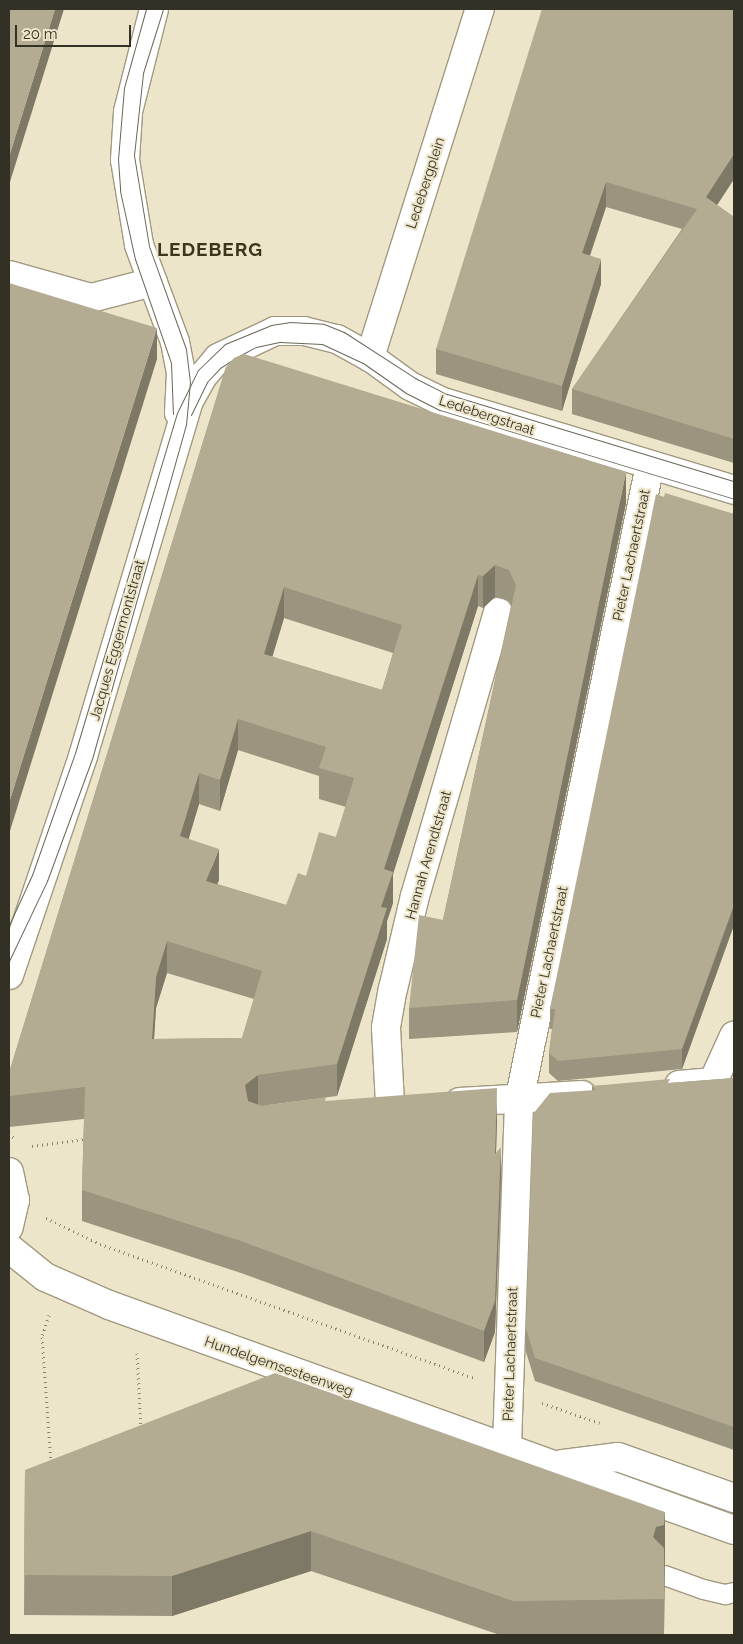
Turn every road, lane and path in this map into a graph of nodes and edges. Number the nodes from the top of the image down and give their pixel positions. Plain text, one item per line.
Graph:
1 (154, 9) edge
2 (480, 9) edge
3 (9, 275) edge
4 (153, 282) junction
5 (370, 357) junction
6 (189, 401) joint
7 (174, 447) junction
8 (650, 465) junction
9 (734, 490) edge
10 (498, 612) dead end
11 (40, 878) junction
12 (9, 940) edge
13 (9, 975) edge
14 (727, 1059) edge
15 (655, 1088) edge
16 (606, 1092) edge
17 (519, 1101) junction
18 (390, 1104) junction
19 (362, 1108) edge
20 (92, 1139) edge
21 (22, 1147) dead end
22 (9, 1172) edge
23 (42, 1216) dead end
24 (9, 1227) edge
25 (9, 1248) edge
26 (57, 1282) junction
27 (135, 1314) junction
28 (509, 1390) junction
29 (604, 1425) dead end
30 (142, 1433) edge
31 (507, 1446) junction
32 (560, 1465) junction
33 (51, 1470) edge
34 (734, 1498) edge
35 (734, 1530) edge
36 (664, 1575) edge
37 (734, 1592) edge

1 - 4 street
2 - 5 street, Ledebergplein
3 - 4 street
4 - 7 street
5 - 6 street, Ledebergstraat
5 - 8 street, Ledebergstraat
6 - 7 street, Jacques Eggermontstraat
7 - 11 street, Jacques Eggermontstraat
8 - 9 street, Ledebergstraat
8 - 17 street, Pieter Lachaertstraat
10 - 18 street, Hannah Arendtstraat
11 - 12 lane, Jacques Eggermontstraat
11 - 13 street, Jacques Eggermontstraat
14 - 15 street
16 - 17 street
17 - 18 street
17 - 28 street, Pieter Lachaertstraat
18 - 19 street
20 - 21 path
22 - 24 street
23 - 28 path
25 - 26 street, Hundelgemsesteenweg
26 - 27 street, Hundelgemsesteenweg
26 - 33 path
27 - 30 path
27 - 31 street, Hundelgemsesteenweg
28 - 29 path
28 - 31 street, Pieter Lachaertstraat
31 - 32 street, Hundelgemsesteenweg
32 - 34 street, Hundelgemsesteenweg
32 - 35 street, Hundelgemsesteenweg
36 - 37 lane

